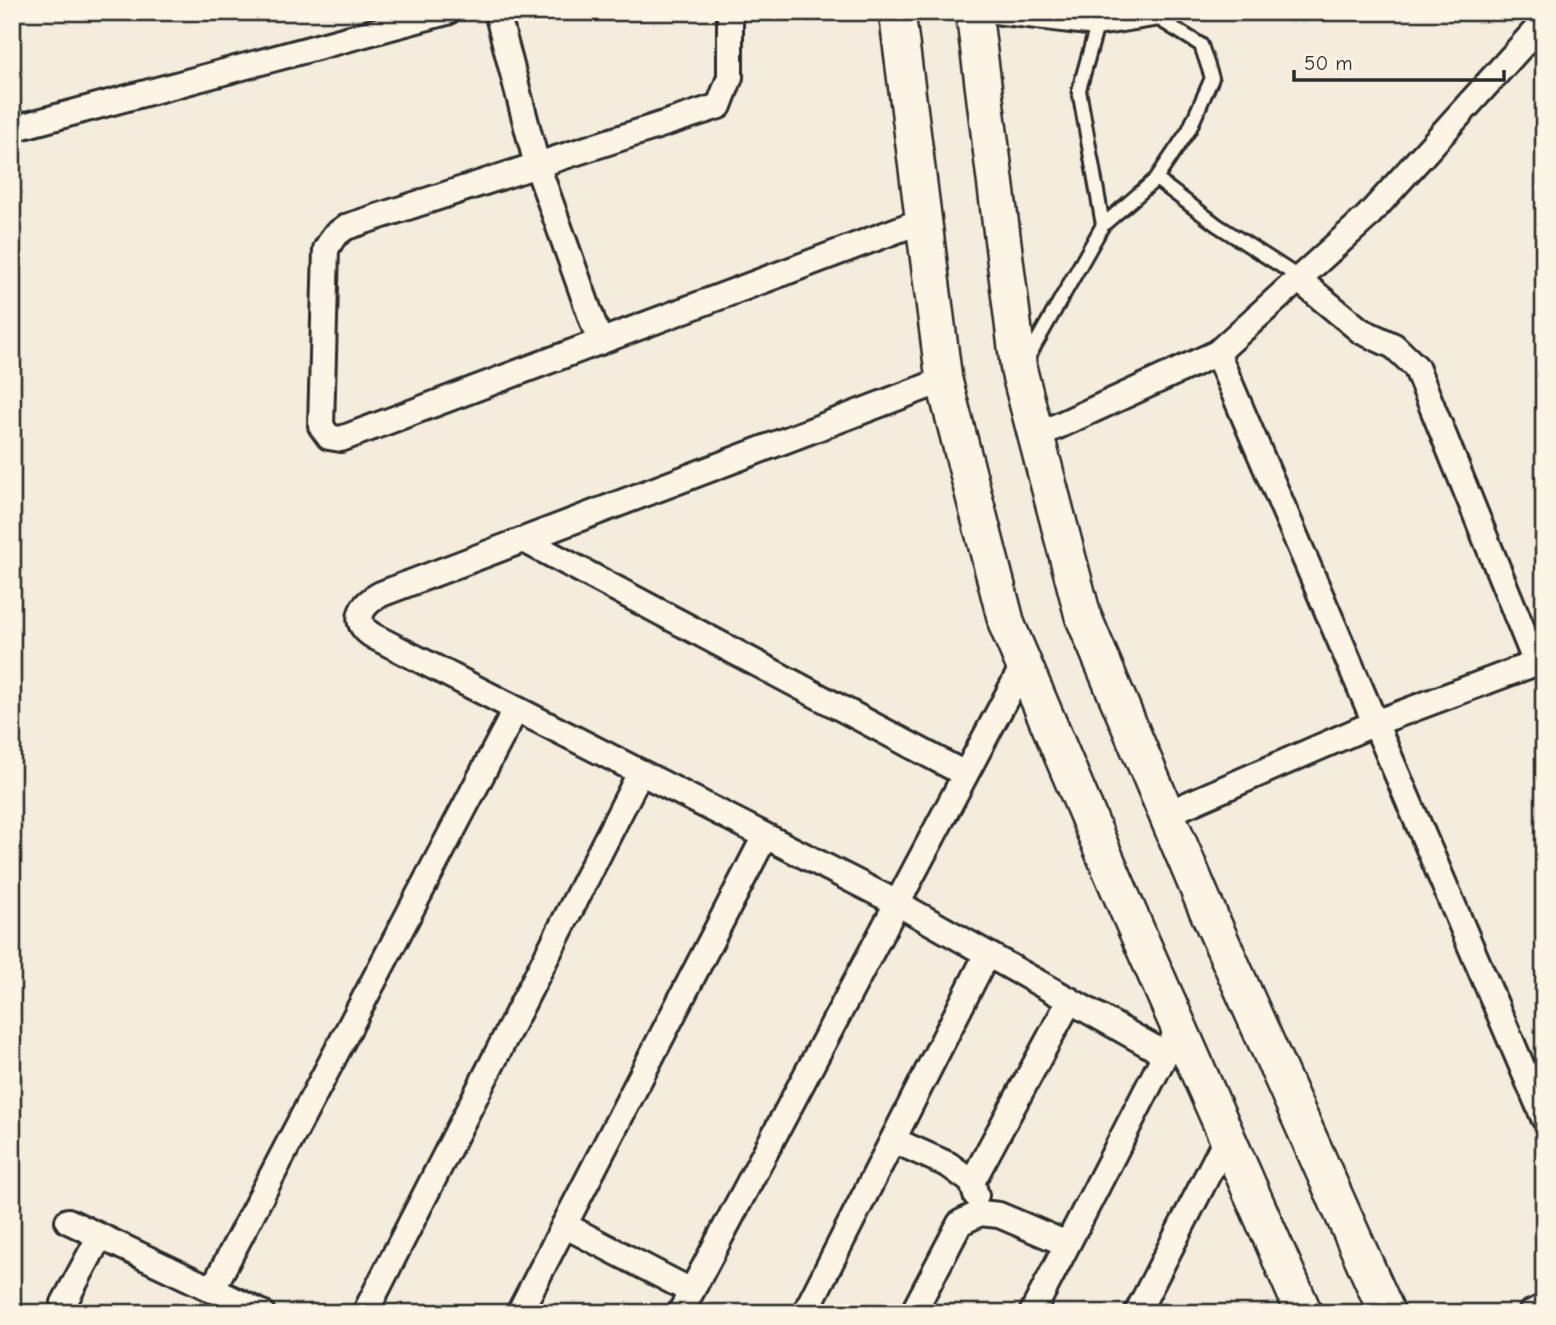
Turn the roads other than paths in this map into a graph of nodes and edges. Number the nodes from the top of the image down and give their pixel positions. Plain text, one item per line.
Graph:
1 (447, 12) edge
2 (497, 12) edge
3 (730, 12) edge
4 (897, 12) edge
5 (974, 14) edge
6 (1544, 21) edge
7 (1096, 29) junction
8 (12, 129) edge
9 (537, 165) junction
10 (1156, 179) junction
11 (924, 220) junction
12 (1103, 225) junction
13 (1299, 278) junction
14 (600, 342) junction
15 (1217, 353) junction
16 (1020, 371) junction
17 (944, 380) junction
18 (1036, 436) junction
19 (524, 540) junction
20 (1540, 661) edge
21 (1024, 664) junction
22 (516, 709) junction
23 (1375, 723) junction
24 (640, 773) junction
25 (965, 774) junction
26 (1166, 814) junction
27 (765, 836) junction
28 (897, 903) junction
29 (987, 954) junction
30 (1070, 1000) junction
31 (1172, 1041) junction
32 (1544, 1118) edge
33 (1227, 1137) junction
34 (893, 1140) junction
35 (972, 1182) junction
36 (980, 1213) junction
37 (68, 1221) dead end
38 (564, 1224) junction
39 (100, 1236) junction
40 (1067, 1244) junction
41 (212, 1290) junction
42 (691, 1291) junction
43 (1544, 1307) edge
44 (63, 1313) edge
45 (261, 1313) edge
46 (365, 1313) edge
47 (519, 1313) edge
48 (680, 1313) edge
49 (805, 1313) edge
50 (913, 1313) edge
51 (1032, 1313) edge
52 (1137, 1313) edge
53 (1304, 1313) edge
54 (1387, 1313) edge
55 (1531, 1313) edge

1 - 8 street
2 - 9 street
3 - 9 street
4 - 11 street
5 - 7 lane
5 - 16 street
6 - 13 street
7 - 10 lane
7 - 12 lane
9 - 14 street
9 - 14 street
10 - 12 lane
10 - 13 lane
11 - 14 street
11 - 17 street
12 - 16 lane
13 - 15 street
13 - 20 street
15 - 18 street
15 - 23 street
16 - 18 street
17 - 19 street
17 - 21 street
18 - 26 street
19 - 22 street
19 - 25 street
20 - 23 street
21 - 25 street
21 - 31 street
22 - 24 street
22 - 41 street
23 - 26 street
23 - 32 street
24 - 27 street
24 - 46 street
25 - 28 street
26 - 54 street
27 - 28 street
27 - 38 street
28 - 29 street
28 - 42 street
29 - 30 street
29 - 34 street
30 - 31 street
30 - 35 street
31 - 33 street
31 - 40 street
33 - 52 street
33 - 53 street
34 - 35 street
34 - 49 street
35 - 36 street
36 - 40 street
36 - 50 street
37 - 39 street
38 - 42 street
38 - 47 street
39 - 41 street
39 - 44 street
40 - 51 street
41 - 45 street
42 - 48 street
43 - 55 street

